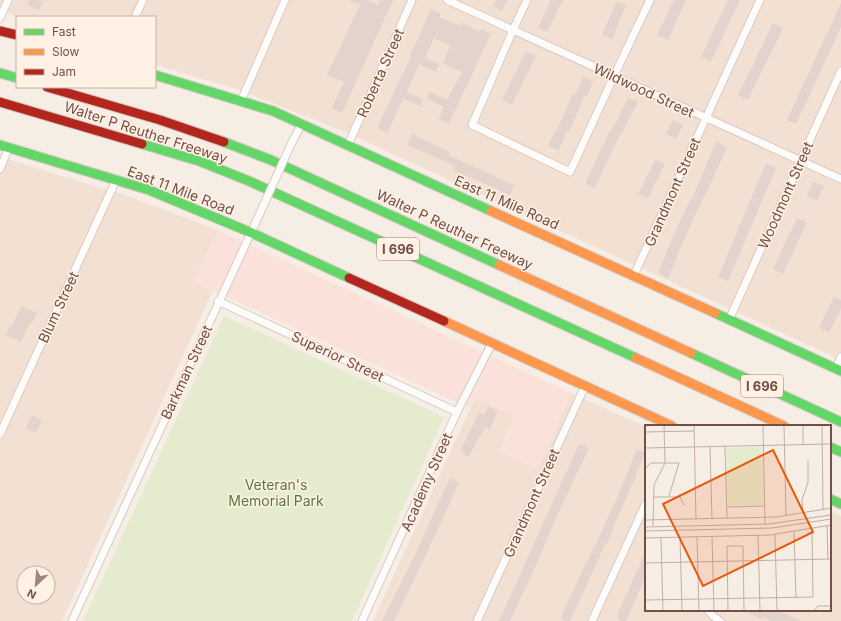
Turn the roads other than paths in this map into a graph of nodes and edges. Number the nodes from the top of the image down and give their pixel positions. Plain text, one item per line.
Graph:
1 (8, 0) edge
2 (143, 0) edge
3 (285, 0) edge
4 (412, 0) edge
5 (447, 0) edge
6 (527, 0) edge
7 (650, 0) edge
8 (760, 0) edge
9 (135, 16) edge
10 (0, 18) edge
11 (513, 30) junction
12 (0, 31) edge
13 (16, 35) edge
14 (841, 70) edge
15 (0, 73) edge
16 (156, 75) edge
17 (614, 76) junction
18 (16, 78) edge
19 (50, 88) edge
20 (241, 101) junction
21 (0, 102) edge
22 (705, 118) junction
23 (302, 124) junction
24 (348, 145) junction
25 (4, 146) edge
26 (800, 160) junction
27 (0, 169) edge
28 (841, 179) edge
29 (116, 180) junction
30 (252, 233) junction
31 (634, 275) junction
32 (218, 301) junction
33 (729, 320) junction
34 (492, 344) junction
35 (841, 357) edge
36 (838, 370) edge
37 (585, 386) junction
38 (458, 412) junction
39 (841, 422) edge
40 (670, 425) edge
41 (782, 425) edge
42 (0, 434) edge
43 (831, 447) edge
44 (841, 452) edge
45 (831, 499) edge
46 (841, 504) edge
47 (645, 505) edge
48 (709, 611) edge
49 (72, 621) edge
50 (362, 621) edge
51 (477, 621) edge
52 (592, 621) edge
53 (720, 621) edge

1 - 10 street
2 - 9 street
3 - 20 street
4 - 24 street, Roberta Street
5 - 11 street, Wildwood Street
6 - 11 street
7 - 17 street
8 - 22 street, Grandmont Street
11 - 17 street, Wildwood Street
11 - 17 street
12 - 13 main road
14 - 26 street, Woodmont Street
15 - 18 main road
16 - 20 main road, East 11 Mile Road
17 - 22 street, Wildwood Street
19 - 39 main road, Walter P Reuther Freeway / I 696
20 - 23 main road, East 11 Mile Road
21 - 41 main road, Walter P Reuther Freeway / I 696
22 - 26 street, Wildwood Street
22 - 31 street, Grandmont Street
23 - 24 main road, East 11 Mile Road
23 - 30 street, Barkman Street, bridge
24 - 31 main road, East 11 Mile Road
25 - 27 street
25 - 29 main road, East 11 Mile Road
26 - 28 street, Wildwood Street
26 - 33 street, Woodmont Street
29 - 30 main road, East 11 Mile Road
29 - 42 street, Blum Street
30 - 32 street, Barkman Street
30 - 34 main road, East 11 Mile Road
31 - 33 main road, East 11 Mile Road
32 - 38 street, Superior Street
32 - 49 street, Barkman Street
33 - 36 main road, East 11 Mile Road
34 - 37 main road, East 11 Mile Road
34 - 38 street, Academy Street
35 - 36 street
37 - 40 main road, East 11 Mile Road
37 - 51 street, Grandmont Street
38 - 50 street, Academy Street
43 - 44 main road
45 - 46 main road
47 - 52 street
48 - 53 street

